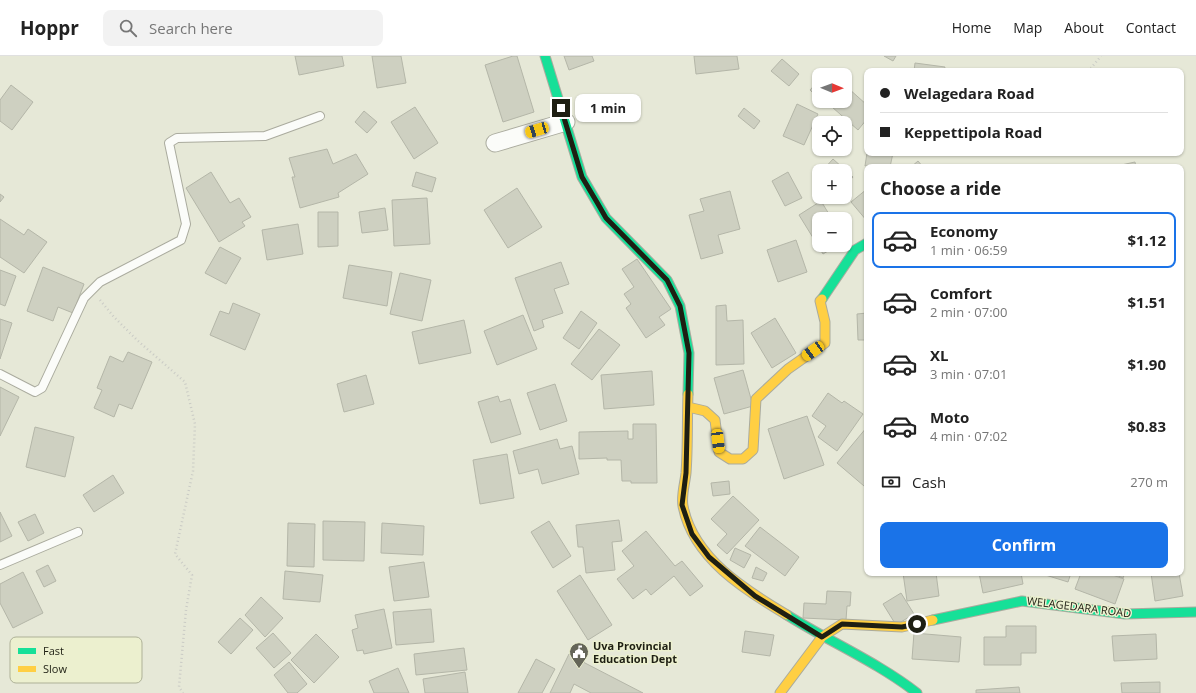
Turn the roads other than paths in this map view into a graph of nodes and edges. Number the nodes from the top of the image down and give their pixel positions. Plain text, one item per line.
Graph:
1 (545, 56) edge
2 (320, 116) dead end
3 (566, 122) junction
4 (495, 143) dead end
5 (864, 245) edge
6 (0, 374) edge
7 (688, 407) junction
8 (78, 532) dead end
9 (0, 565) edge
10 (1196, 612) edge
11 (822, 637) junction
12 (780, 693) edge
13 (916, 693) edge

1 - 3 street
2 - 6 lane
3 - 4 street
3 - 7 street
5 - 7 street
7 - 11 street
8 - 9 lane
10 - 11 street, WELAGEDARA ROAD
11 - 12 street, WELAGEDARA ROAD
11 - 13 street

